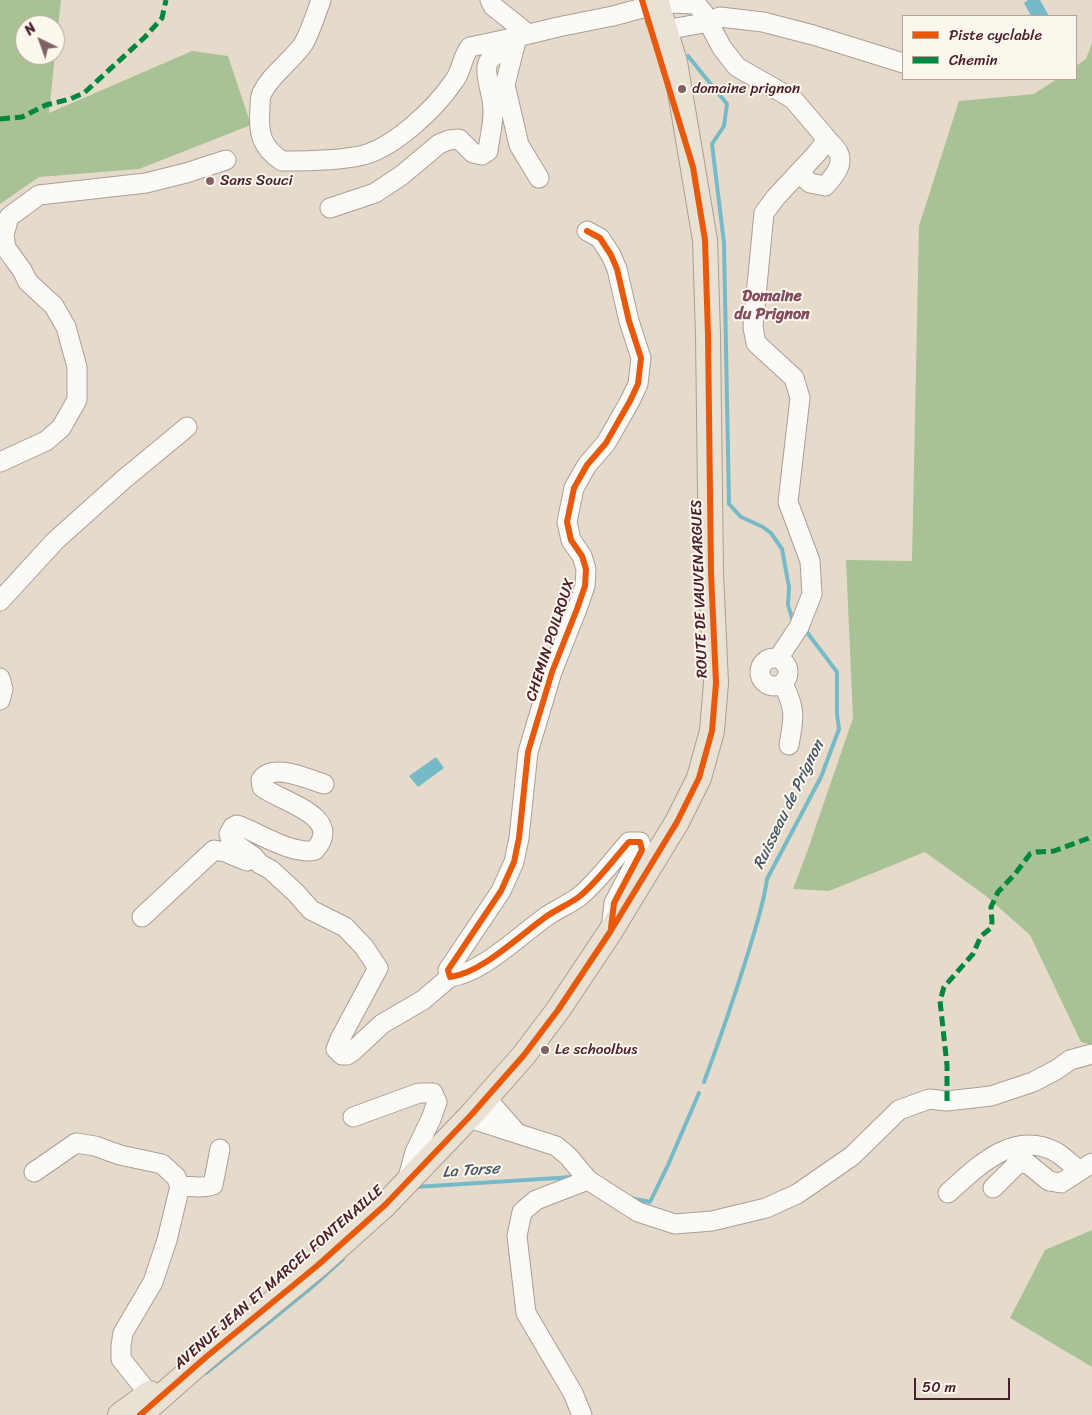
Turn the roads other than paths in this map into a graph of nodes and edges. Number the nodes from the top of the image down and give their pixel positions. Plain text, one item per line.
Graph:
1 (321, 0) edge
2 (490, 0) edge
3 (654, 3) edge
4 (709, 22) junction
5 (671, 28) junction
6 (520, 38) junction
7 (902, 63) edge
8 (827, 139) junction
9 (226, 160) dead end
10 (693, 167) junction
11 (799, 173) junction
12 (539, 178) dead end
13 (330, 208) dead end
14 (588, 232) dead end
15 (187, 427) dead end
16 (0, 462) edge
17 (0, 601) edge
18 (0, 678) edge
19 (0, 700) edge
20 (789, 745) dead end
21 (324, 784) dead end
22 (260, 864) junction
23 (142, 917) dead end
24 (610, 932) junction
25 (450, 977) junction
26 (1092, 1054) edge
27 (476, 1110) junction
28 (353, 1117) dead end
29 (516, 1133) junction
30 (220, 1149) dead end
31 (1086, 1168) edge
32 (34, 1172) dead end
33 (588, 1180) junction
34 (406, 1183) junction
35 (180, 1186) junction
36 (993, 1188) dead end
37 (948, 1193) dead end
38 (132, 1410) edge
39 (582, 1415) edge

1 - 6 street
2 - 6 street
3 - 4 street
3 - 5 main road, ROUTE DE VAUVENARGUES
3 - 6 street
3 - 10 main road, ROUTE DE VAUVENARGUES
4 - 5 street
4 - 7 street
4 - 8 street
5 - 10 main road, ROUTE DE VAUVENARGUES
6 - 12 street
6 - 13 street
8 - 11 street
8 - 11 street
9 - 16 street
10 - 24 main road, ROUTE DE VAUVENARGUES
11 - 20 street
14 - 25 street, CHEMIN POILROUX
15 - 17 street
18 - 19 street
21 - 22 street
22 - 23 street
22 - 25 street
24 - 25 street
24 - 27 main road, ROUTE DE VAUVENARGUES
26 - 33 street
27 - 29 street
27 - 29 street
27 - 34 main road, AVENUE JEAN ET MARCEL FONTENAILLE
28 - 34 street
29 - 33 street
30 - 35 street
31 - 36 street
31 - 37 street
32 - 35 street
33 - 39 street
34 - 38 main road, AVENUE JEAN ET MARCEL FONTENAILLE
35 - 38 street

